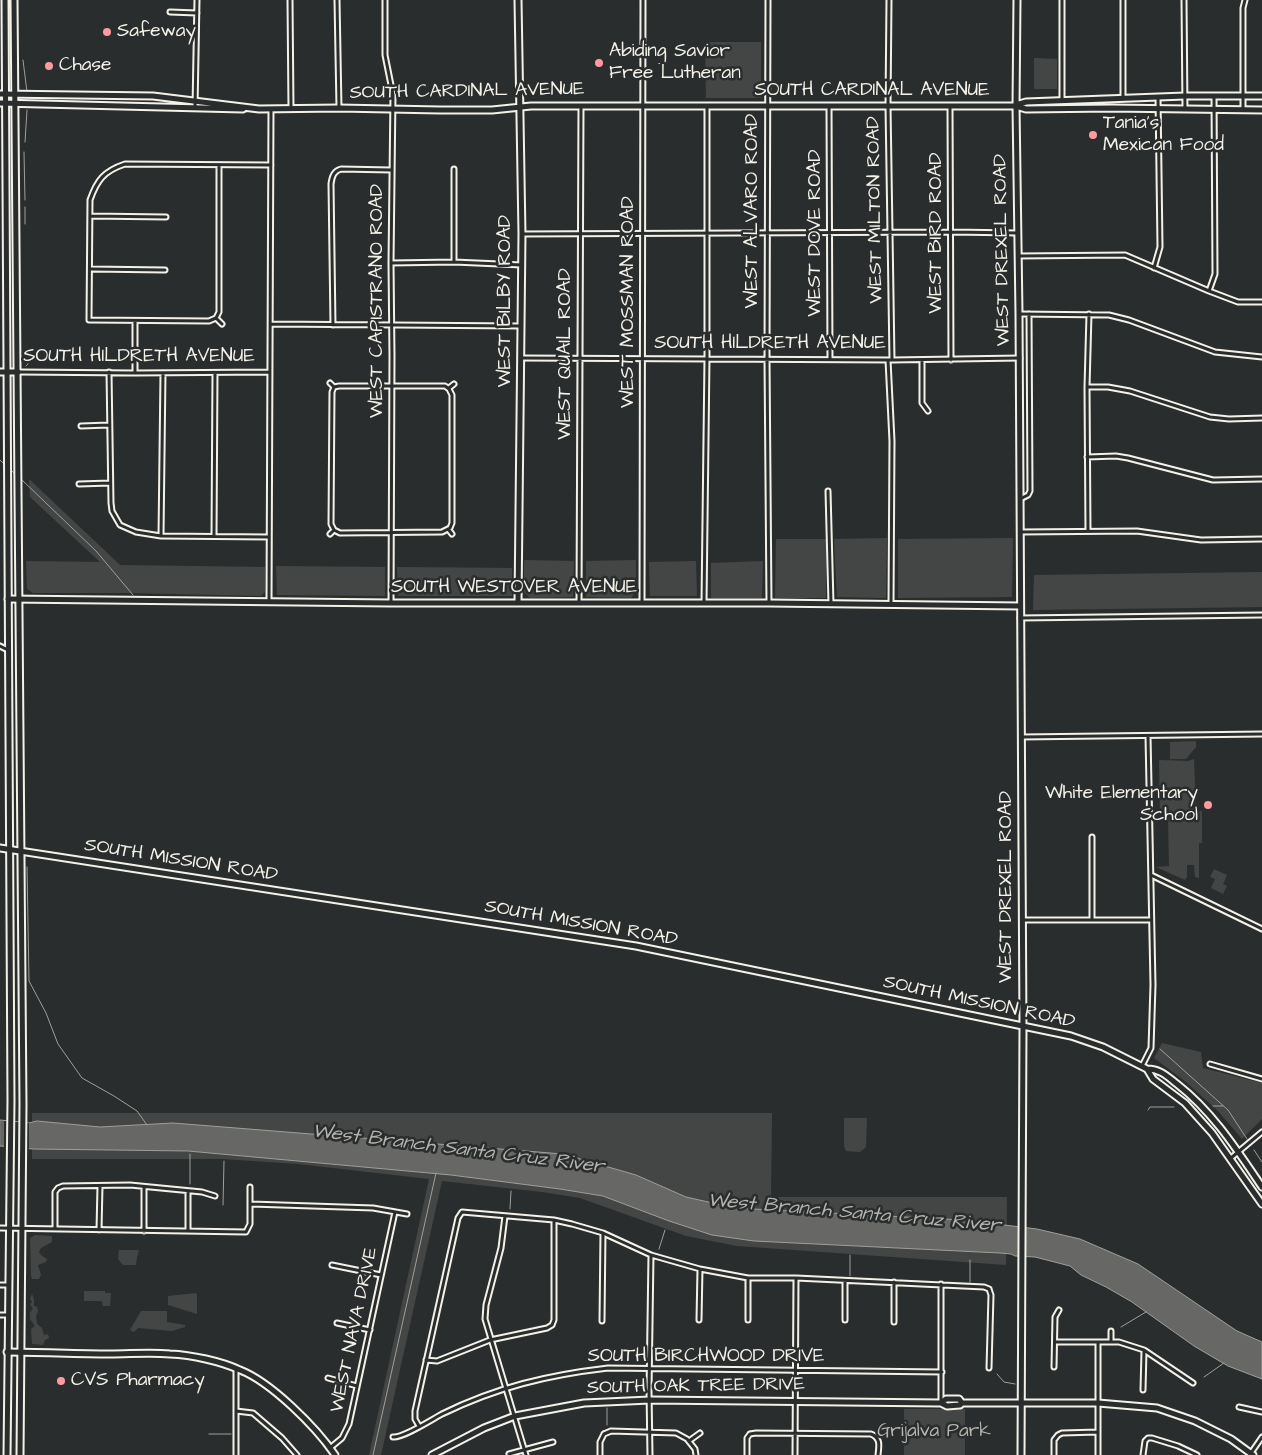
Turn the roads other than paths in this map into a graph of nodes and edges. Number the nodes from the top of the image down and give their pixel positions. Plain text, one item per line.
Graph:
1 (4, 0) edge
2 (14, 0) edge
3 (197, 0) edge
4 (290, 0) edge
5 (338, 0) edge
6 (385, 0) edge
7 (518, 0) edge
8 (643, 0) edge
9 (768, 0) edge
10 (889, 0) edge
11 (1017, 0) edge
12 (1062, 0) edge
13 (1123, 0) edge
14 (1184, 0) edge
15 (1245, 0) edge
16 (170, 12) dead end
17 (197, 13) junction
18 (2, 94) edge
19 (15, 94) junction
20 (1185, 96) junction
21 (1214, 96) junction
22 (1242, 96) junction
23 (1262, 96) edge
24 (1158, 97) junction
25 (1123, 98) junction
26 (195, 100) junction
27 (1062, 101) junction
28 (2, 103) edge
29 (15, 104) junction
30 (581, 106) junction
31 (644, 106) junction
32 (707, 106) junction
33 (767, 106) junction
34 (829, 106) junction
35 (888, 106) junction
36 (1016, 106) junction
37 (520, 107) junction
38 (950, 107) junction
39 (195, 108) junction
40 (248, 108) junction
41 (291, 108) junction
42 (339, 108) junction
43 (271, 109) junction
44 (1158, 109) junction
45 (393, 110) junction
46 (1185, 110) junction
47 (1213, 110) junction
48 (1242, 110) junction
49 (1262, 110) edge
50 (219, 164) junction
51 (271, 165) junction
52 (454, 169) dead end
53 (391, 170) junction
54 (91, 216) junction
55 (166, 217) dead end
56 (707, 232) junction
57 (767, 232) junction
58 (830, 232) junction
59 (891, 232) junction
60 (951, 232) junction
61 (581, 233) junction
62 (643, 233) junction
63 (1018, 233) junction
64 (6, 234) junction
65 (522, 234) junction
66 (17, 235) junction
67 (1018, 256) junction
68 (454, 262) junction
69 (391, 263) junction
70 (522, 265) junction
71 (1154, 268) junction
72 (91, 269) junction
73 (165, 270) dead end
74 (1209, 291) junction
75 (1262, 302) edge
76 (1019, 314) junction
77 (1029, 314) junction
78 (1088, 314) junction
79 (216, 318) junction
80 (135, 321) junction
81 (222, 324) dead end
82 (271, 324) junction
83 (392, 325) junction
84 (333, 326) junction
85 (520, 326) junction
86 (1262, 357) edge
87 (520, 358) junction
88 (580, 358) junction
89 (642, 358) junction
90 (707, 358) junction
91 (1020, 358) junction
92 (767, 359) junction
93 (830, 359) junction
94 (890, 360) junction
95 (922, 360) junction
96 (951, 360) junction
97 (0, 372) edge
98 (8, 372) junction
99 (18, 372) junction
100 (109, 372) junction
101 (270, 372) junction
102 (135, 373) junction
103 (162, 373) junction
104 (215, 373) junction
105 (330, 383) dead end
106 (454, 384) dead end
107 (392, 386) junction
108 (334, 387) junction
109 (1087, 387) junction
110 (449, 388) junction
111 (928, 411) dead end
112 (1262, 418) edge
113 (109, 425) junction
114 (81, 426) dead end
115 (1087, 457) junction
116 (1262, 480) edge
117 (110, 483) junction
118 (79, 484) dead end
119 (828, 491) dead end
120 (1020, 499) junction
121 (448, 529) junction
122 (334, 530) junction
123 (1088, 531) junction
124 (391, 532) junction
125 (1020, 532) junction
126 (330, 534) dead end
127 (452, 534) dead end
128 (161, 536) junction
129 (214, 536) junction
130 (268, 537) junction
131 (1262, 539) edge
132 (8, 599) junction
133 (19, 600) junction
134 (269, 602) junction
135 (391, 602) junction
136 (518, 603) junction
137 (579, 603) junction
138 (769, 603) junction
139 (642, 604) junction
140 (704, 604) junction
141 (831, 605) junction
142 (891, 605) junction
143 (1020, 606) junction
144 (1262, 615) edge
145 (1020, 618) junction
146 (0, 646) edge
147 (8, 650) junction
148 (1262, 734) edge
149 (1148, 736) junction
150 (1021, 737) junction
151 (1092, 837) dead end
152 (0, 848) edge
153 (9, 850) junction
154 (20, 852) junction
155 (1151, 875) junction
156 (1022, 920) junction
157 (1092, 920) junction
158 (1152, 920) junction
159 (1262, 930) edge
160 (1023, 1027) junction
161 (1210, 1064) dead end
162 (1145, 1068) junction
163 (1262, 1078) edge
164 (1262, 1132) edge
165 (1238, 1152) junction
166 (1231, 1158) junction
167 (100, 1186) junction
168 (144, 1186) junction
169 (250, 1187) dead end
170 (1262, 1188) edge
171 (188, 1191) junction
172 (215, 1196) dead end
173 (250, 1204) junction
174 (1262, 1204) edge
175 (395, 1212) junction
176 (407, 1214) dead end
177 (505, 1216) junction
178 (554, 1220) junction
179 (0, 1228) edge
180 (10, 1228) junction
181 (55, 1229) junction
182 (22, 1230) junction
183 (99, 1230) junction
184 (144, 1231) junction
185 (188, 1231) junction
186 (603, 1233) junction
187 (651, 1255) junction
188 (332, 1265) dead end
189 (700, 1269) junction
190 (381, 1276) junction
191 (748, 1278) junction
192 (796, 1278) junction
193 (845, 1281) junction
194 (894, 1282) junction
195 (942, 1284) junction
196 (0, 1285) edge
197 (9, 1285) junction
198 (1059, 1310) dead end
199 (0, 1315) edge
200 (8, 1315) junction
201 (700, 1320) dead end
202 (748, 1320) dead end
203 (845, 1320) dead end
204 (602, 1321) dead end
205 (894, 1322) dead end
206 (338, 1323) dead end
207 (370, 1330) junction
208 (1111, 1332) dead end
209 (490, 1340) junction
210 (1055, 1342) junction
211 (1098, 1342) junction
212 (1110, 1342) junction
213 (1144, 1350) junction
214 (0, 1352) edge
215 (7, 1352) junction
216 (21, 1352) junction
217 (426, 1360) junction
218 (1054, 1367) dead end
219 (236, 1368) junction
220 (649, 1368) junction
221 (989, 1368) dead end
222 (795, 1370) junction
223 (942, 1372) junction
224 (328, 1378) dead end
225 (1193, 1383) dead end
226 (357, 1386) junction
227 (506, 1388) junction
228 (1143, 1390) dead end
229 (650, 1400) junction
230 (795, 1401) junction
231 (941, 1402) junction
232 (1022, 1403) junction
233 (1098, 1403) junction
234 (1240, 1407) dead end
235 (236, 1411) junction
236 (1262, 1412) edge
237 (515, 1416) junction
238 (419, 1426) junction
239 (650, 1432) junction
240 (1098, 1432) junction
241 (700, 1433) dead end
242 (796, 1433) junction
243 (393, 1437) dead end
244 (1262, 1437) edge
245 (689, 1441) junction
246 (553, 1442) dead end
247 (330, 1448) junction
248 (524, 1450) junction
249 (509, 1454) edge
250 (1251, 1454) edge
251 (7, 1455) edge
252 (20, 1455) edge
253 (236, 1455) edge
254 (297, 1455) edge
255 (335, 1455) edge
256 (432, 1455) edge
257 (526, 1455) edge
258 (600, 1455) edge
259 (650, 1455) edge
260 (696, 1455) edge
261 (747, 1455) edge
262 (795, 1455) edge
263 (878, 1455) edge
264 (1021, 1455) edge
265 (1054, 1455) edge
266 (1098, 1455) edge
267 (1143, 1455) edge
268 (1197, 1455) edge

1 - 18 main road
2 - 19 main road
3 - 17 street
4 - 41 street
5 - 42 street
6 - 45 street, WEST CAPISTRANO ROAD
7 - 37 main road, WEST BILBY ROAD
8 - 31 street, WEST MOSSMAN ROAD
9 - 33 street, WEST ALVARO ROAD
10 - 35 street, WEST MILTON ROAD
11 - 36 main road, WEST DREXEL ROAD
12 - 27 street
13 - 25 street
14 - 20 street
15 - 22 street
16 - 17 street
17 - 26 street
18 - 19 main road, SOUTH CARDINAL AVENUE
18 - 28 main road
19 - 26 main road, SOUTH CARDINAL AVENUE
19 - 29 main road
20 - 21 main road, SOUTH CARDINAL AVENUE
20 - 24 main road, SOUTH CARDINAL AVENUE
20 - 46 street
21 - 22 main road, SOUTH CARDINAL AVENUE
21 - 47 street
22 - 23 main road, SOUTH CARDINAL AVENUE
22 - 48 street
24 - 25 main road, SOUTH CARDINAL AVENUE
24 - 44 street
25 - 27 main road, SOUTH CARDINAL AVENUE
26 - 39 street
26 - 40 main road, SOUTH CARDINAL AVENUE
27 - 36 main road, SOUTH CARDINAL AVENUE
28 - 29 main road, SOUTH CARDINAL AVENUE
28 - 64 main road
29 - 39 main road, SOUTH CARDINAL AVENUE
29 - 66 main road
30 - 31 main road, SOUTH CARDINAL AVENUE
30 - 37 main road, SOUTH CARDINAL AVENUE
30 - 61 street, WEST QUAIL ROAD
31 - 32 main road, SOUTH CARDINAL AVENUE
31 - 62 street, WEST MOSSMAN ROAD
32 - 33 main road, SOUTH CARDINAL AVENUE
32 - 56 street
33 - 34 main road, SOUTH CARDINAL AVENUE
33 - 57 street, WEST ALVARO ROAD
34 - 35 main road, SOUTH CARDINAL AVENUE
34 - 58 street, WEST DOVE ROAD
35 - 38 main road, SOUTH CARDINAL AVENUE
35 - 59 street, WEST MILTON ROAD
36 - 38 main road, SOUTH CARDINAL AVENUE
36 - 44 main road, SOUTH CARDINAL AVENUE
36 - 63 main road, WEST DREXEL ROAD
37 - 45 main road, SOUTH CARDINAL AVENUE
37 - 65 main road, WEST BILBY ROAD
38 - 60 street, WEST BIRD ROAD
39 - 40 main road, SOUTH CARDINAL AVENUE
40 - 43 main road, SOUTH CARDINAL AVENUE
41 - 42 main road, SOUTH CARDINAL AVENUE
41 - 43 main road, SOUTH CARDINAL AVENUE
42 - 45 main road, SOUTH CARDINAL AVENUE
43 - 51 street
44 - 46 main road, SOUTH CARDINAL AVENUE
44 - 71 street
45 - 53 street, WEST CAPISTRANO ROAD
46 - 47 main road, SOUTH CARDINAL AVENUE
47 - 48 main road, SOUTH CARDINAL AVENUE
47 - 74 street
48 - 49 main road, SOUTH CARDINAL AVENUE
50 - 51 street
50 - 54 street
50 - 79 street
51 - 82 street
52 - 68 street
53 - 69 street, WEST CAPISTRANO ROAD
53 - 84 street
54 - 55 street
54 - 72 street
56 - 57 street
56 - 62 street
56 - 90 street
57 - 58 street
57 - 92 street, WEST ALVARO ROAD
58 - 59 street
58 - 93 street, WEST DOVE ROAD
59 - 60 street
59 - 94 street, WEST MILTON ROAD
60 - 63 street
60 - 96 street, WEST BIRD ROAD
61 - 62 street
61 - 65 street
61 - 88 street, WEST QUAIL ROAD
62 - 89 street, WEST MOSSMAN ROAD
63 - 67 main road, WEST DREXEL ROAD
64 - 66 main road
64 - 98 main road
65 - 70 main road, WEST BILBY ROAD
66 - 99 main road
67 - 71 street
67 - 76 main road, WEST DREXEL ROAD
68 - 69 street
68 - 70 street
69 - 83 street, WEST CAPISTRANO ROAD
70 - 85 main road, WEST BILBY ROAD
71 - 74 street
72 - 73 street
72 - 80 street
74 - 75 street
76 - 77 street
76 - 91 main road, WEST DREXEL ROAD
77 - 78 street
77 - 120 street, WEST DREXEL ROAD
78 - 86 street
78 - 109 street
79 - 80 street
79 - 81 street
80 - 102 street
82 - 84 street, SOUTH HILDRETH AVENUE
82 - 101 street
83 - 84 street, SOUTH HILDRETH AVENUE
83 - 85 street, SOUTH HILDRETH AVENUE
83 - 107 street, WEST CAPISTRANO ROAD
85 - 87 main road, WEST BILBY ROAD
87 - 88 street, SOUTH HILDRETH AVENUE
87 - 136 main road, WEST BILBY ROAD
88 - 89 street, SOUTH HILDRETH AVENUE
88 - 137 street, WEST QUAIL ROAD
89 - 90 street, SOUTH HILDRETH AVENUE
89 - 139 street, WEST MOSSMAN ROAD
90 - 92 street, SOUTH HILDRETH AVENUE
90 - 140 street
91 - 96 street, SOUTH HILDRETH AVENUE
91 - 120 main road, WEST DREXEL ROAD
92 - 93 street, SOUTH HILDRETH AVENUE
92 - 138 street, WEST ALVARO ROAD
93 - 94 street, SOUTH HILDRETH AVENUE
94 - 95 street, SOUTH HILDRETH AVENUE
94 - 142 street, WEST MILTON ROAD
95 - 96 street, SOUTH HILDRETH AVENUE
95 - 111 street
97 - 98 main road
98 - 99 main road, SOUTH HILDRETH AVENUE
98 - 132 main road
99 - 100 street, SOUTH HILDRETH AVENUE
99 - 133 main road
100 - 102 street, SOUTH HILDRETH AVENUE
100 - 113 street
101 - 104 street, SOUTH HILDRETH AVENUE
101 - 130 street
102 - 103 street, SOUTH HILDRETH AVENUE
103 - 104 street, SOUTH HILDRETH AVENUE
103 - 128 street
104 - 129 street
105 - 108 street
106 - 110 street
107 - 108 street
107 - 110 street
107 - 124 street, WEST CAPISTRANO ROAD
108 - 122 street
109 - 112 street
109 - 115 street
110 - 121 street
113 - 114 street
113 - 117 street
115 - 116 street
115 - 123 street
117 - 118 street
117 - 128 street
119 - 141 street
120 - 125 main road, WEST DREXEL ROAD
121 - 124 street
121 - 127 street
122 - 124 street
122 - 126 street
123 - 125 street
123 - 131 street
124 - 135 street, WEST CAPISTRANO ROAD
125 - 143 main road, WEST DREXEL ROAD
128 - 129 street
129 - 130 street
130 - 134 street
132 - 133 main road, SOUTH WESTOVER AVENUE
132 - 147 main road
133 - 134 main road, SOUTH WESTOVER AVENUE
133 - 154 main road
134 - 135 main road, SOUTH WESTOVER AVENUE
135 - 136 main road, SOUTH WESTOVER AVENUE
136 - 137 main road, SOUTH WESTOVER AVENUE
137 - 139 main road, SOUTH WESTOVER AVENUE
138 - 140 main road, SOUTH WESTOVER AVENUE
138 - 141 main road, SOUTH WESTOVER AVENUE
139 - 140 main road, SOUTH WESTOVER AVENUE
141 - 142 main road, SOUTH WESTOVER AVENUE
142 - 143 main road, SOUTH WESTOVER AVENUE
143 - 145 main road, WEST DREXEL ROAD
144 - 145 street
145 - 150 main road, WEST DREXEL ROAD
146 - 147 street
147 - 153 main road
148 - 149 street
149 - 150 street
149 - 155 street
150 - 156 main road, WEST DREXEL ROAD
151 - 157 street
152 - 153 main road, SOUTH MISSION ROAD
153 - 154 main road, SOUTH MISSION ROAD
153 - 180 main road
154 - 160 main road, SOUTH MISSION ROAD
154 - 182 main road
155 - 158 street
155 - 159 street
156 - 157 street
156 - 160 main road, WEST DREXEL ROAD
157 - 158 street
158 - 162 street
160 - 162 main road, SOUTH MISSION ROAD
160 - 232 main road, WEST DREXEL ROAD
161 - 163 street
162 - 165 main road, SOUTH MISSION ROAD
162 - 166 main road, SOUTH MISSION ROAD
164 - 165 street
165 - 166 street
165 - 170 main road, SOUTH MISSION ROAD
166 - 174 main road, SOUTH MISSION ROAD
167 - 168 street
167 - 181 street
167 - 183 street
168 - 171 street
168 - 184 street
169 - 173 street
171 - 172 street
171 - 185 street
173 - 175 street
173 - 185 street
175 - 176 street
175 - 190 street, WEST NAVA DRIVE
177 - 178 street
177 - 209 street
177 - 217 street
178 - 186 street
178 - 209 street
179 - 180 street
180 - 182 street
180 - 197 main road
181 - 182 street
181 - 183 street
182 - 216 main road
183 - 184 street
184 - 185 street
186 - 187 street
186 - 204 street
187 - 189 street
187 - 220 street
188 - 190 street
189 - 191 street
189 - 201 street
190 - 207 street, WEST NAVA DRIVE
191 - 192 street
191 - 202 street
192 - 193 street
192 - 222 street
193 - 194 street
193 - 203 street
194 - 195 street
194 - 205 street
195 - 221 street
195 - 223 street
196 - 197 street
197 - 200 main road
198 - 210 street
199 - 200 street
200 - 215 main road
206 - 207 street
207 - 226 street, WEST NAVA DRIVE
208 - 212 street
209 - 217 street
209 - 227 street
210 - 211 street
210 - 218 street
211 - 212 street
211 - 233 street
212 - 213 street
213 - 225 street
213 - 228 street
214 - 215 street
215 - 216 main road
215 - 251 main road
216 - 219 main road
216 - 252 main road
217 - 238 street
219 - 235 street
219 - 247 main road
220 - 222 street, SOUTH BIRCHWOOD DRIVE
220 - 227 street, SOUTH BIRCHWOOD DRIVE
220 - 229 street
222 - 223 street, SOUTH BIRCHWOOD DRIVE
222 - 230 street
223 - 231 street
224 - 226 street
226 - 247 street, WEST NAVA DRIVE
227 - 237 street
227 - 238 street, SOUTH BIRCHWOOD DRIVE
229 - 230 main road, SOUTH OAK TREE DRIVE
229 - 237 main road, SOUTH OAK TREE DRIVE
229 - 239 street
230 - 231 main road, SOUTH OAK TREE DRIVE
230 - 242 street
231 - 232 main road, SOUTH OAK TREE DRIVE
232 - 233 main road, SOUTH OAK TREE DRIVE
232 - 264 main road, WEST DREXEL ROAD
233 - 240 street
233 - 250 main road, SOUTH OAK TREE DRIVE
234 - 236 street
235 - 253 street
235 - 254 street
237 - 248 street
237 - 256 main road, SOUTH OAK TREE DRIVE
238 - 243 street, SOUTH BIRCHWOOD DRIVE
239 - 245 street
239 - 258 street
239 - 259 street
240 - 265 street
240 - 266 street
241 - 245 street
242 - 261 street
242 - 262 street
242 - 263 street
244 - 250 street
245 - 260 street
246 - 248 street
247 - 255 main road
248 - 249 street
248 - 257 street
267 - 268 street

